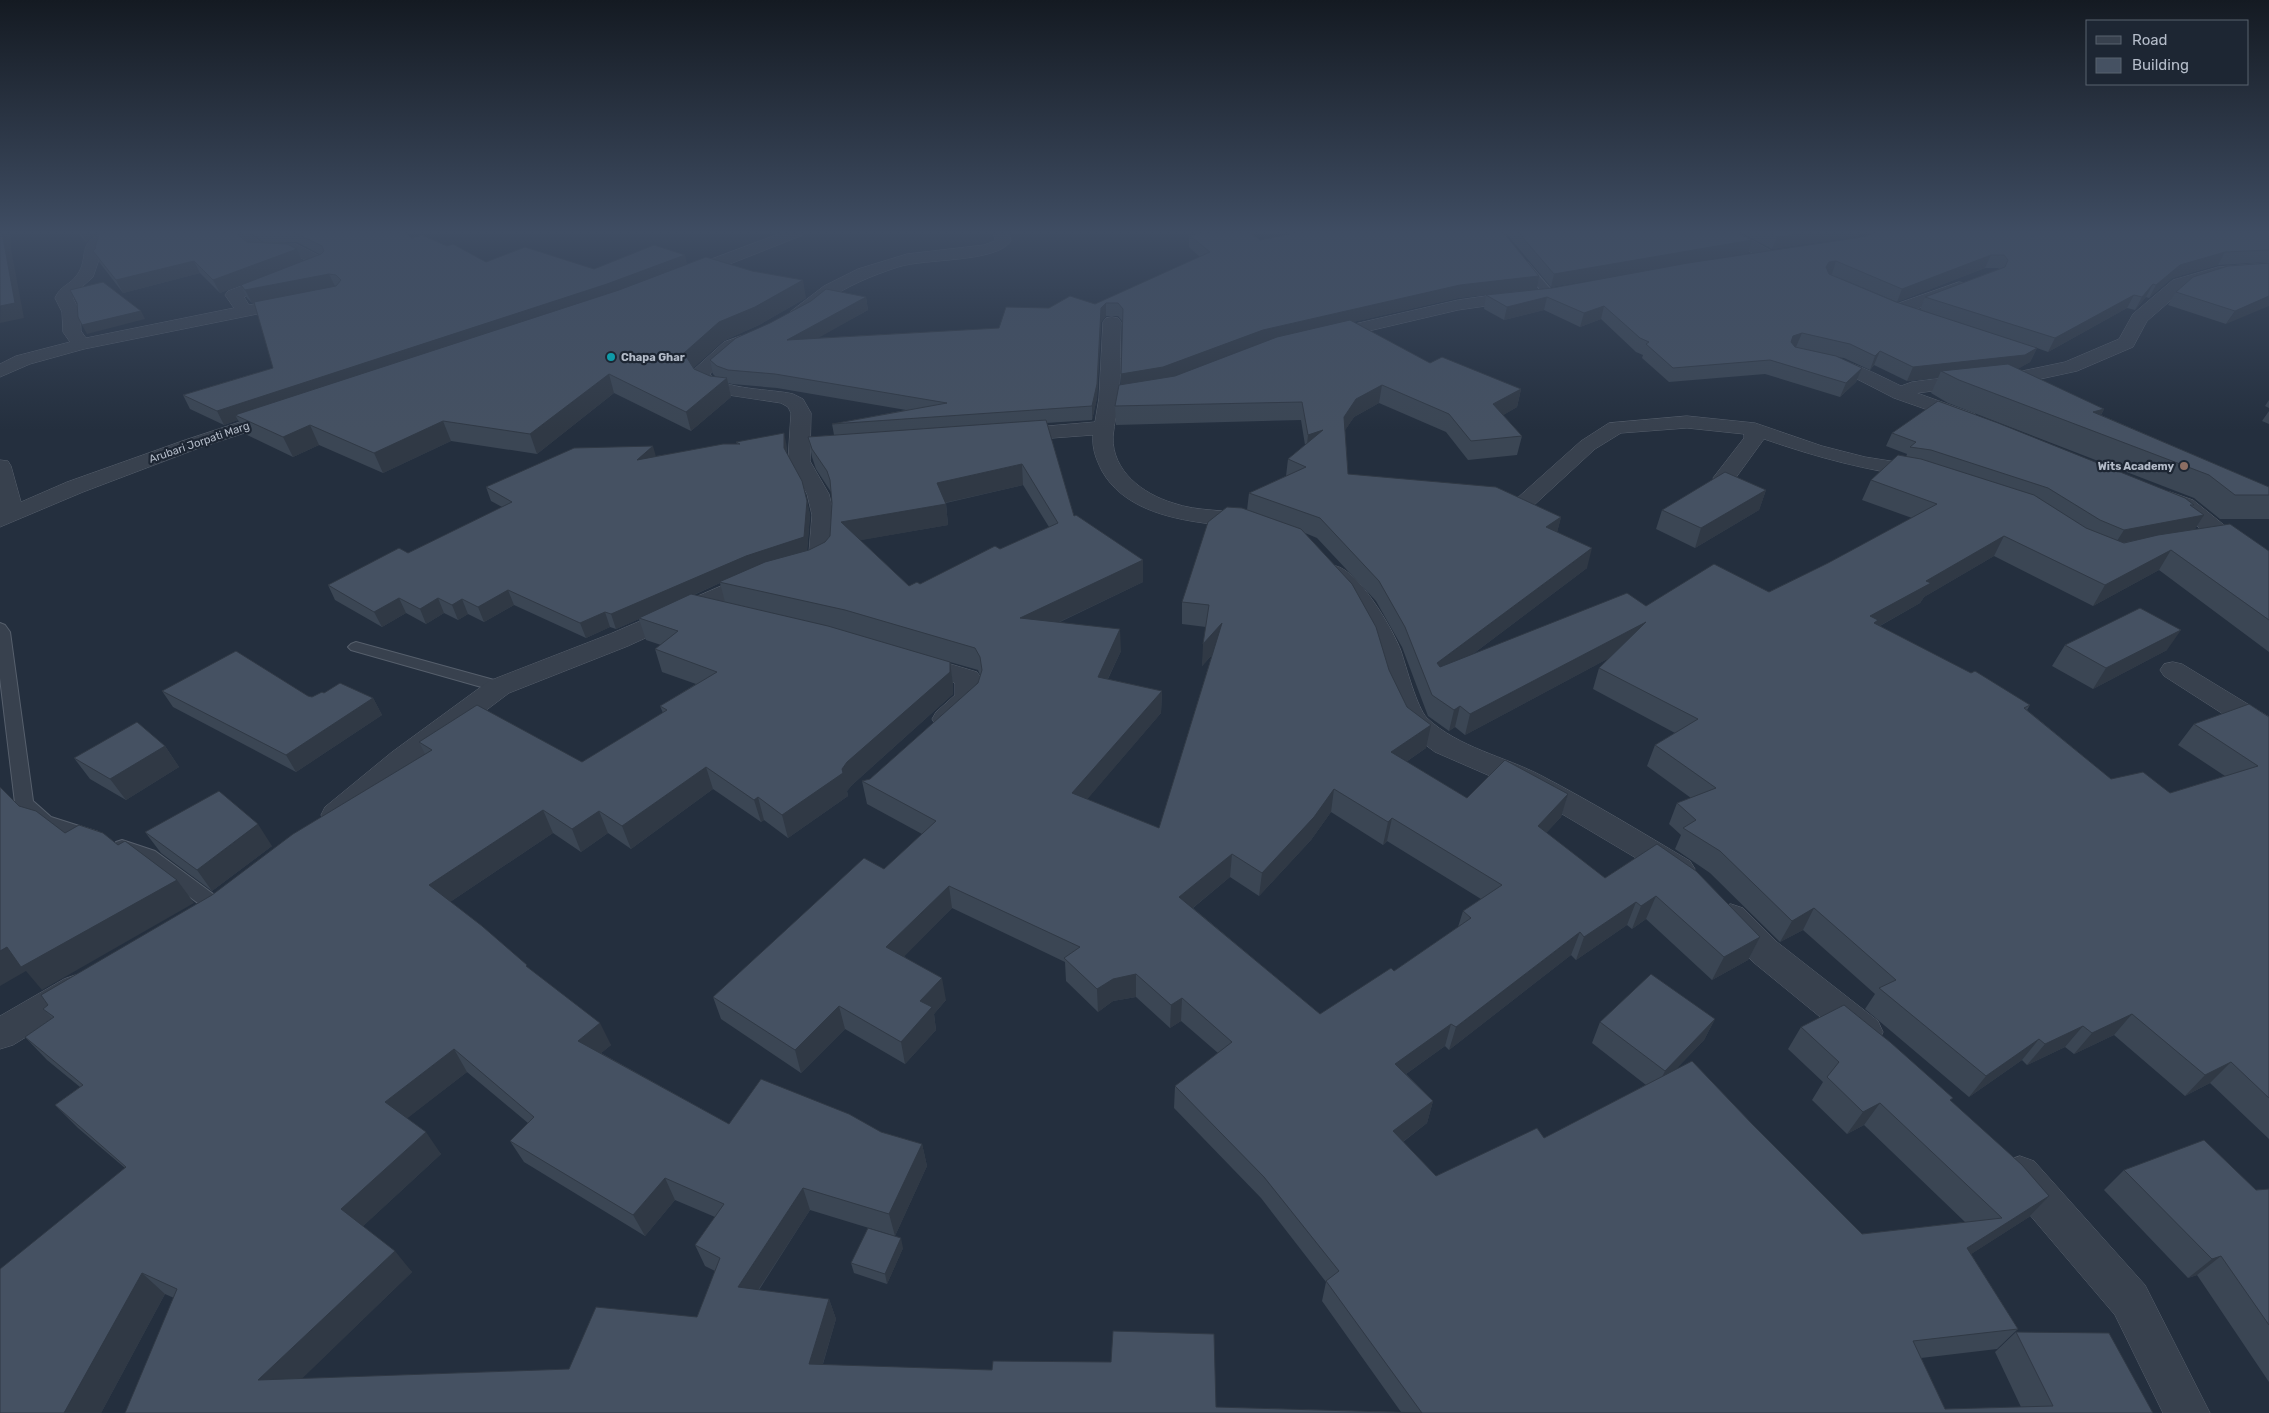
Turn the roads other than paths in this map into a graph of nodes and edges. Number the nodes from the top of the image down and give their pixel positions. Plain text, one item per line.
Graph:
1 (64, 298) edge
2 (236, 298) edge
3 (308, 298) edge
4 (820, 298) edge
5 (1506, 298) edge
6 (1930, 298) edge
7 (2163, 298) edge
8 (1881, 303) edge
9 (1898, 310) junction
10 (244, 311) junction
11 (1925, 319) edge
12 (782, 322) edge
13 (1112, 322) dead end
14 (757, 335) edge
15 (1307, 340) edge
16 (82, 344) junction
17 (2034, 355) edge
18 (1805, 357) edge
19 (2070, 367) junction
20 (0, 371) edge
21 (1901, 394) junction
22 (291, 411) edge
23 (1990, 426) edge
24 (1102, 428) junction
25 (1755, 429) junction
26 (995, 436) edge
27 (0, 466) edge
28 (1724, 478) edge
29 (1943, 478) edge
30 (2149, 490) edge
31 (1525, 501) edge
32 (6, 516) edge
33 (1280, 534) edge
34 (2221, 534) junction
35 (2192, 539) edge
36 (1319, 555) edge
37 (2269, 564) edge
38 (695, 606) junction
39 (734, 615) edge
40 (0, 628) edge
41 (356, 647) dead end
42 (897, 656) edge
43 (2173, 670) dead end
44 (499, 687) junction
45 (2269, 730) edge
46 (927, 736) edge
47 (314, 833) edge
48 (241, 889) edge
49 (217, 907) junction
50 (192, 921) edge
51 (100, 975) edge
52 (0, 1034) edge
53 (1889, 1052) edge
54 (2005, 1157) edge
55 (2186, 1413) edge

1 - 16 street
2 - 10 street
3 - 10 street
4 - 12 street
5 - 15 street
6 - 9 street
7 - 19 street
8 - 9 street
9 - 11 street
10 - 16 street
13 - 24 street
14 - 38 street
16 - 20 street
17 - 19 street
18 - 21 street
19 - 21 street
21 - 23 street
22 - 32 street, Arubari Jorpati Marg
24 - 26 street
24 - 33 street
25 - 28 street
25 - 29 street
25 - 31 street
27 - 32 street
30 - 34 street
34 - 35 street
34 - 37 street
36 - 53 street
38 - 39 street
38 - 44 street
40 - 49 lane
41 - 44 lane
42 - 46 street
43 - 45 street
44 - 47 street
48 - 49 street
49 - 50 street
51 - 52 street
54 - 55 street

